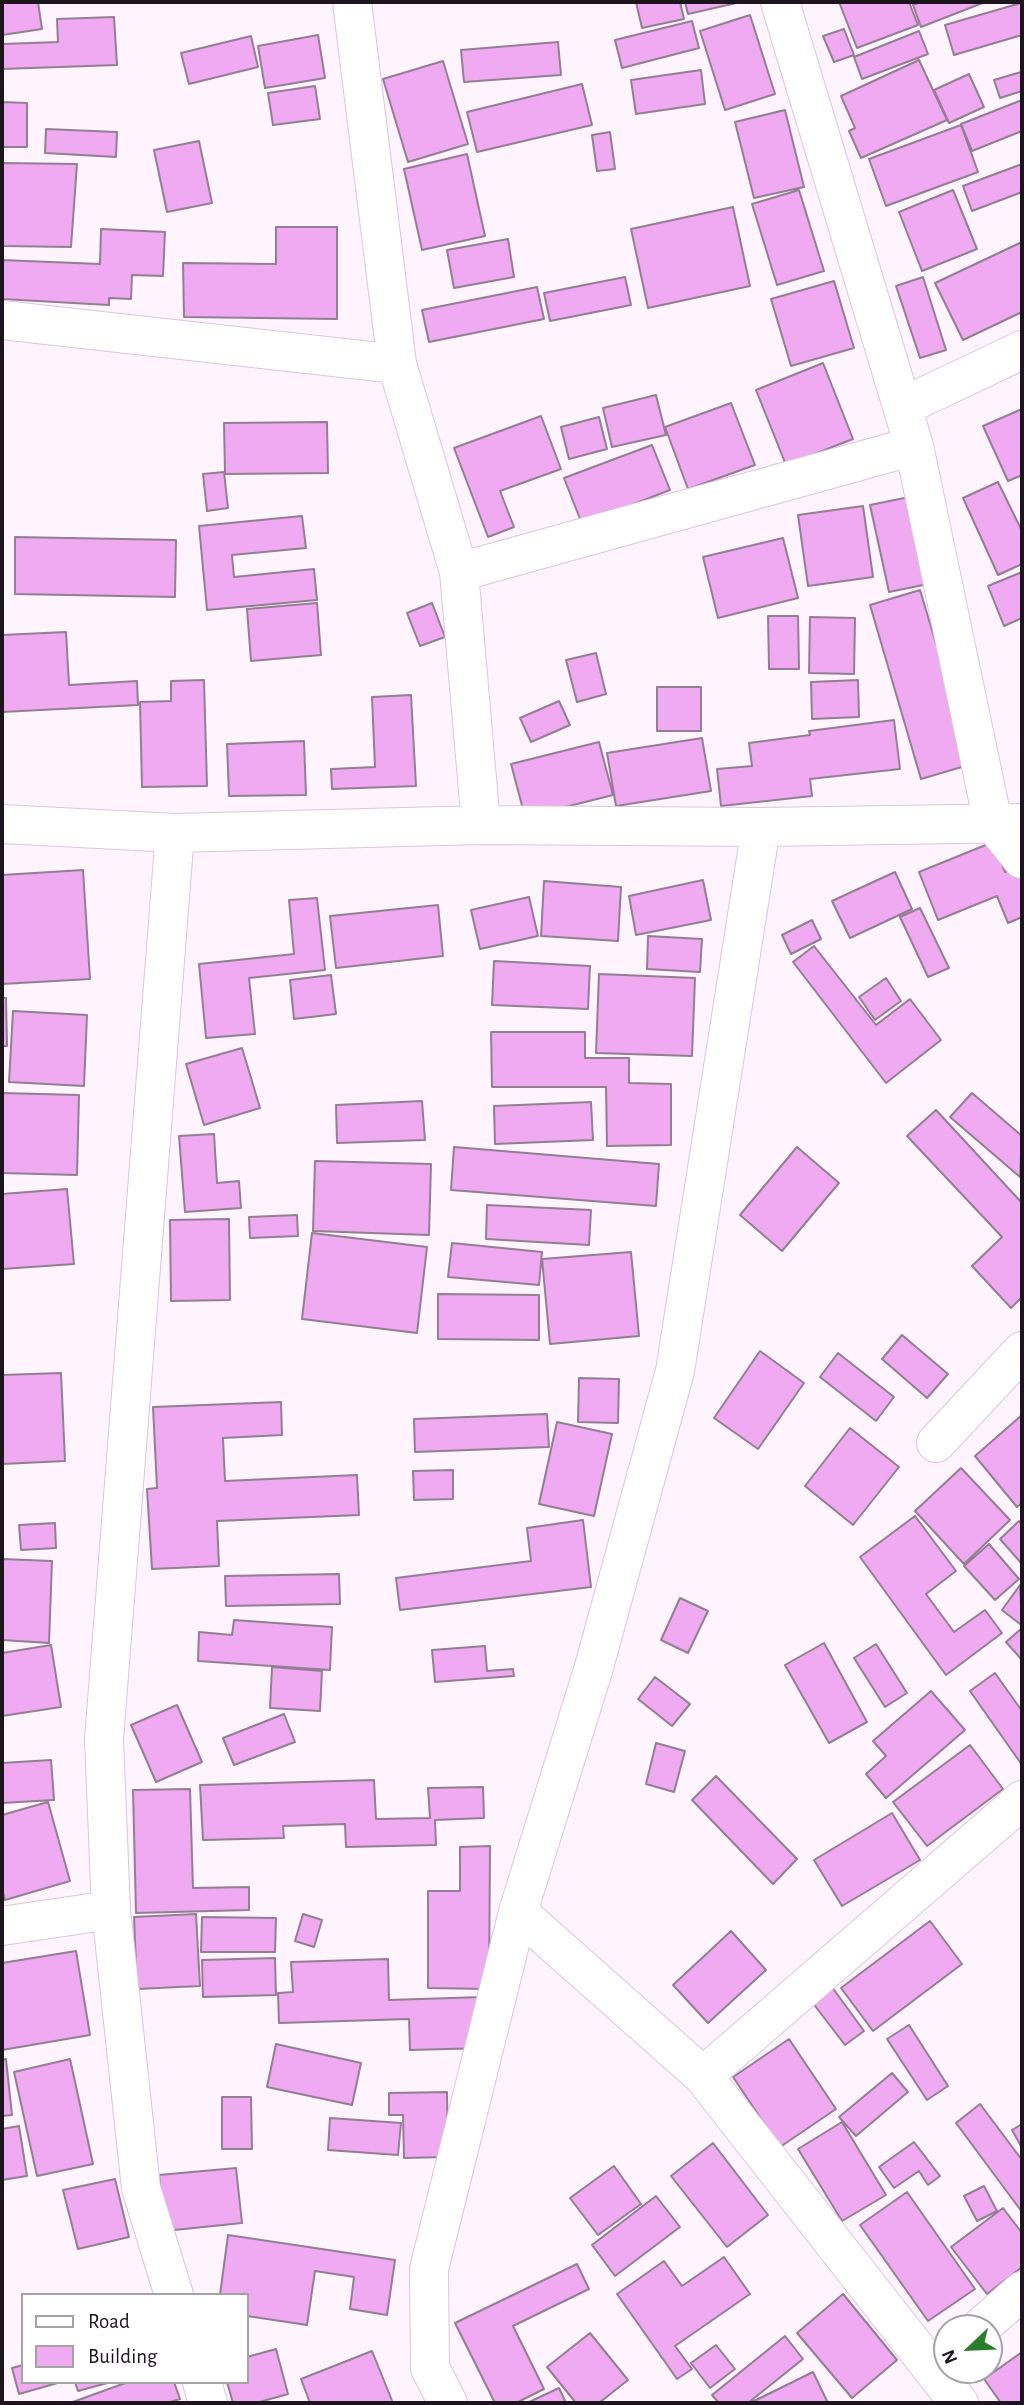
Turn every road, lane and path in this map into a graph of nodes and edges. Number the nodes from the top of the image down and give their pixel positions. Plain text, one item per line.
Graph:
1 (352, 2) edge
2 (780, 2) edge
3 (2, 320) edge
4 (1022, 350) edge
5 (397, 364) junction
6 (904, 406) junction
7 (914, 446) junction
8 (459, 572) junction
9 (1008, 823) edge
10 (2, 824) edge
11 (481, 825) junction
12 (761, 827) junction
13 (175, 833) junction
14 (1022, 859) edge
15 (1022, 1351) edge
16 (936, 1443) dead end
17 (1022, 1800) edge
18 (111, 1910) junction
19 (517, 1912) junction
20 (2, 1926) edge
21 (703, 2076) junction
22 (1022, 2291) edge
23 (173, 2293) edge
24 (996, 2314) edge
25 (933, 2355) edge
26 (203, 2384) edge
27 (950, 2384) edge
28 (208, 2403) edge
29 (448, 2403) edge
30 (959, 2403) edge

1 - 5 street
2 - 6 street
3 - 5 street
4 - 6 street
5 - 8 street
6 - 7 street
7 - 8 street
7 - 9 street
8 - 11 street
9 - 12 street
9 - 14 street
10 - 13 street
11 - 12 street
11 - 13 street
12 - 19 street
13 - 18 street
15 - 16 street
17 - 21 street
18 - 20 street
18 - 23 street
19 - 21 street
19 - 29 street
21 - 25 street
22 - 24 street
26 - 28 street
27 - 30 street

